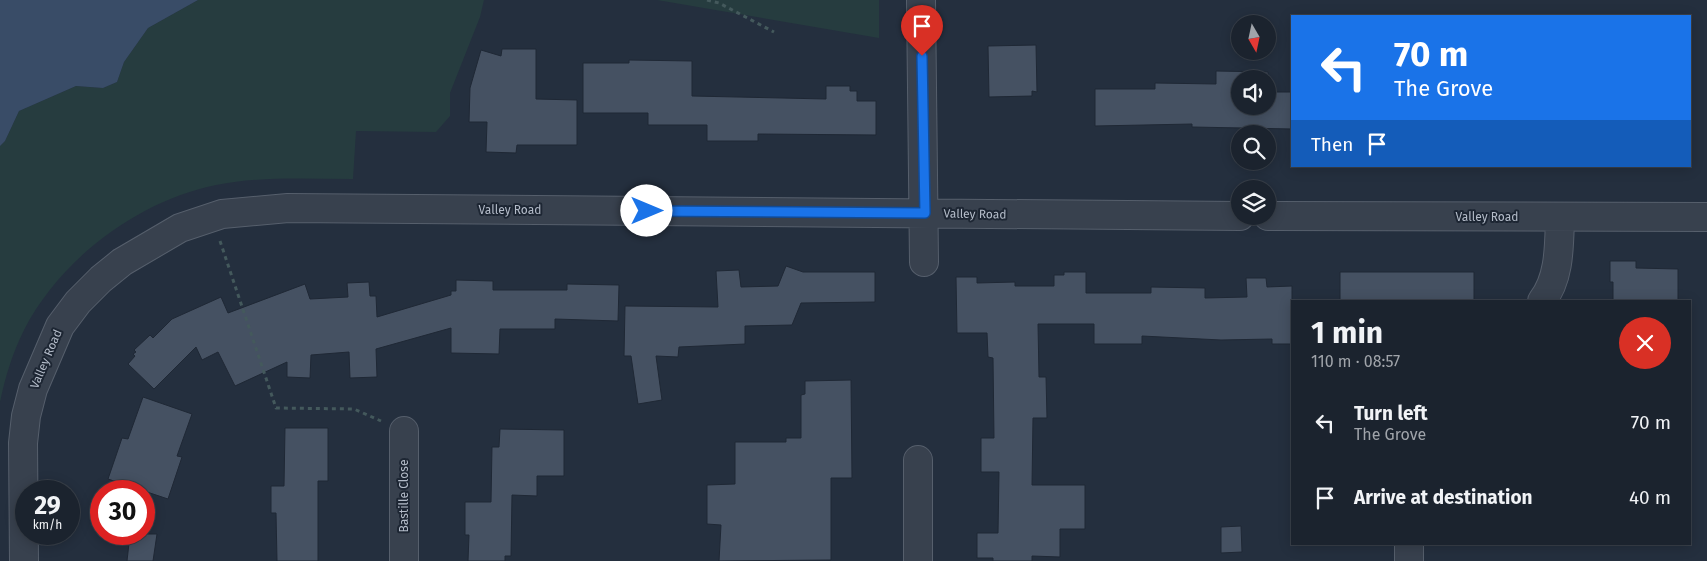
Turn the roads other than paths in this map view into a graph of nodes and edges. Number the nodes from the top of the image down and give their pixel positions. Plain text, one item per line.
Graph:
1 (921, 0) edge
2 (925, 213) junction
3 (1231, 216) edge
4 (1276, 216) edge
5 (1560, 217) junction
6 (1707, 218) edge
7 (924, 262) dead end
8 (1543, 300) edge
9 (404, 431) road end
10 (918, 460) dead end
11 (1409, 545) edge
12 (24, 561) edge
13 (404, 561) edge
14 (918, 561) edge
15 (1409, 561) edge

1 - 2 street
2 - 3 street, Valley Road
2 - 7 street
2 - 12 street, Valley Road
4 - 5 street, Valley Road
5 - 6 street, Valley Road
5 - 8 street
9 - 13 street, Bastille Close
10 - 14 street
11 - 15 street

